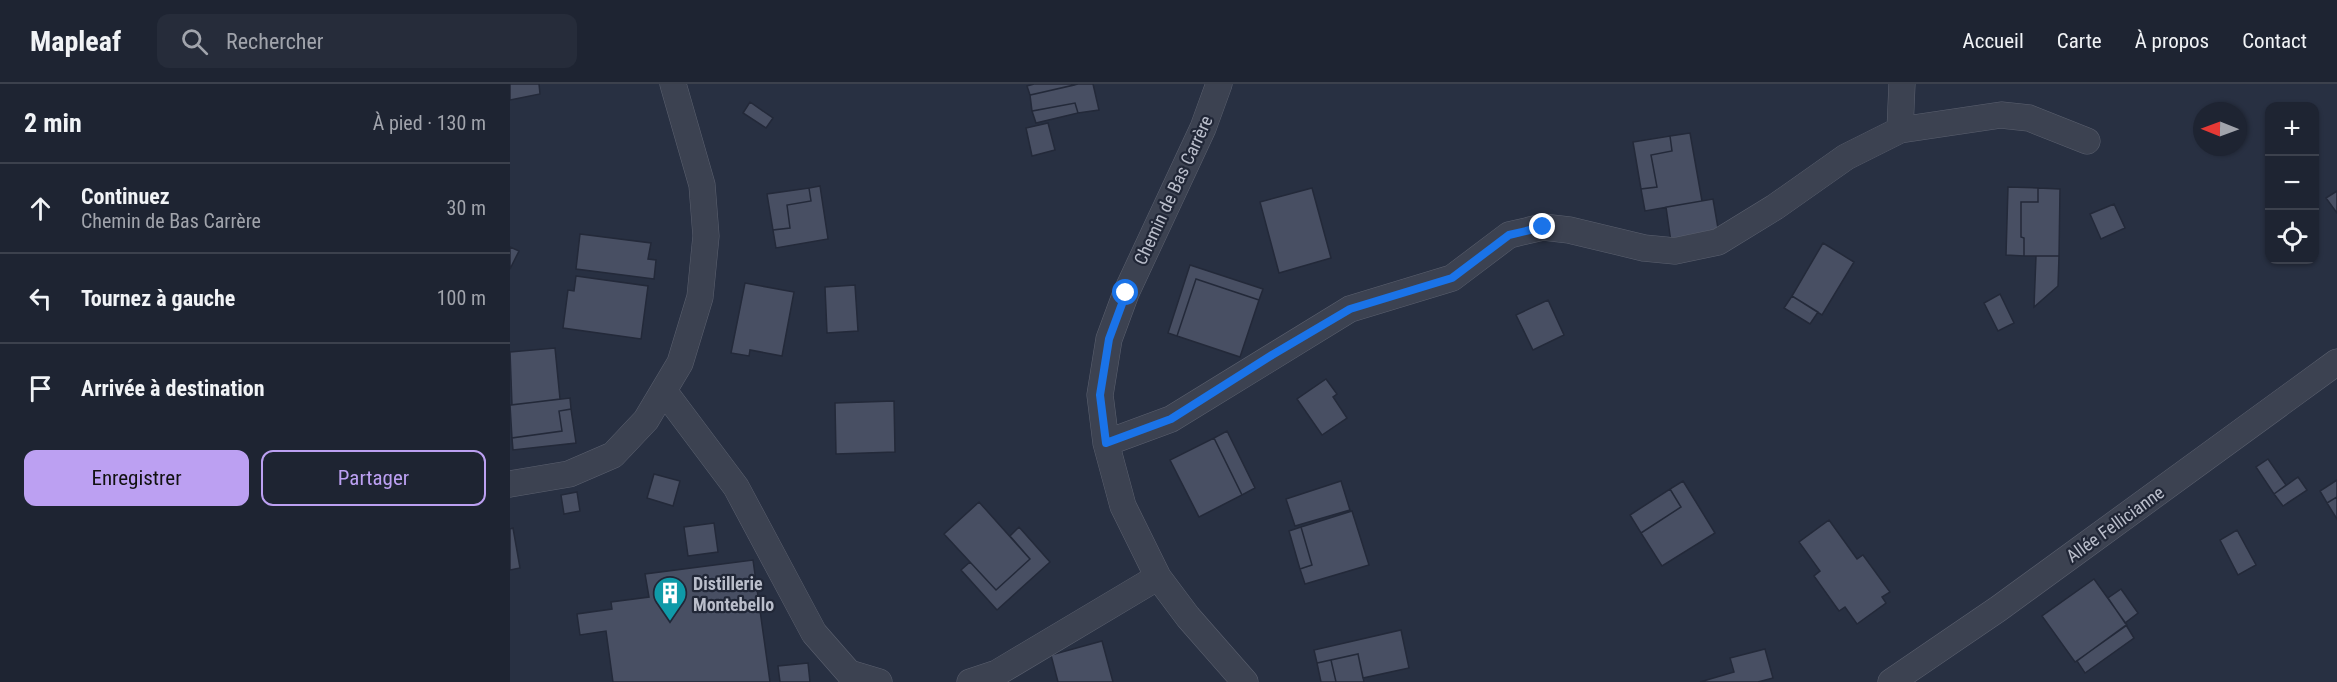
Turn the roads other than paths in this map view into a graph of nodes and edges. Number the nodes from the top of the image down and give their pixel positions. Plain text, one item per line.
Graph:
1 (673, 84) edge
2 (1219, 84) edge
3 (1902, 84) edge
4 (1900, 130) junction
5 (2087, 141) dead end
6 (2337, 362) edge
7 (664, 391) junction
8 (1106, 443) junction
9 (510, 484) edge
10 (1158, 577) junction
11 (879, 682) edge
12 (970, 682) edge
13 (1245, 682) edge
14 (1891, 682) edge

1 - 7 street
2 - 8 street, Chemin de Bas Carrère
3 - 4 street
4 - 5 street
4 - 8 street
6 - 14 street, Allée Fellicianne
7 - 9 street
7 - 11 street
8 - 10 street, Chemin de Bas Carrère
10 - 12 street
10 - 13 street, Chemin de Bas Carrère

